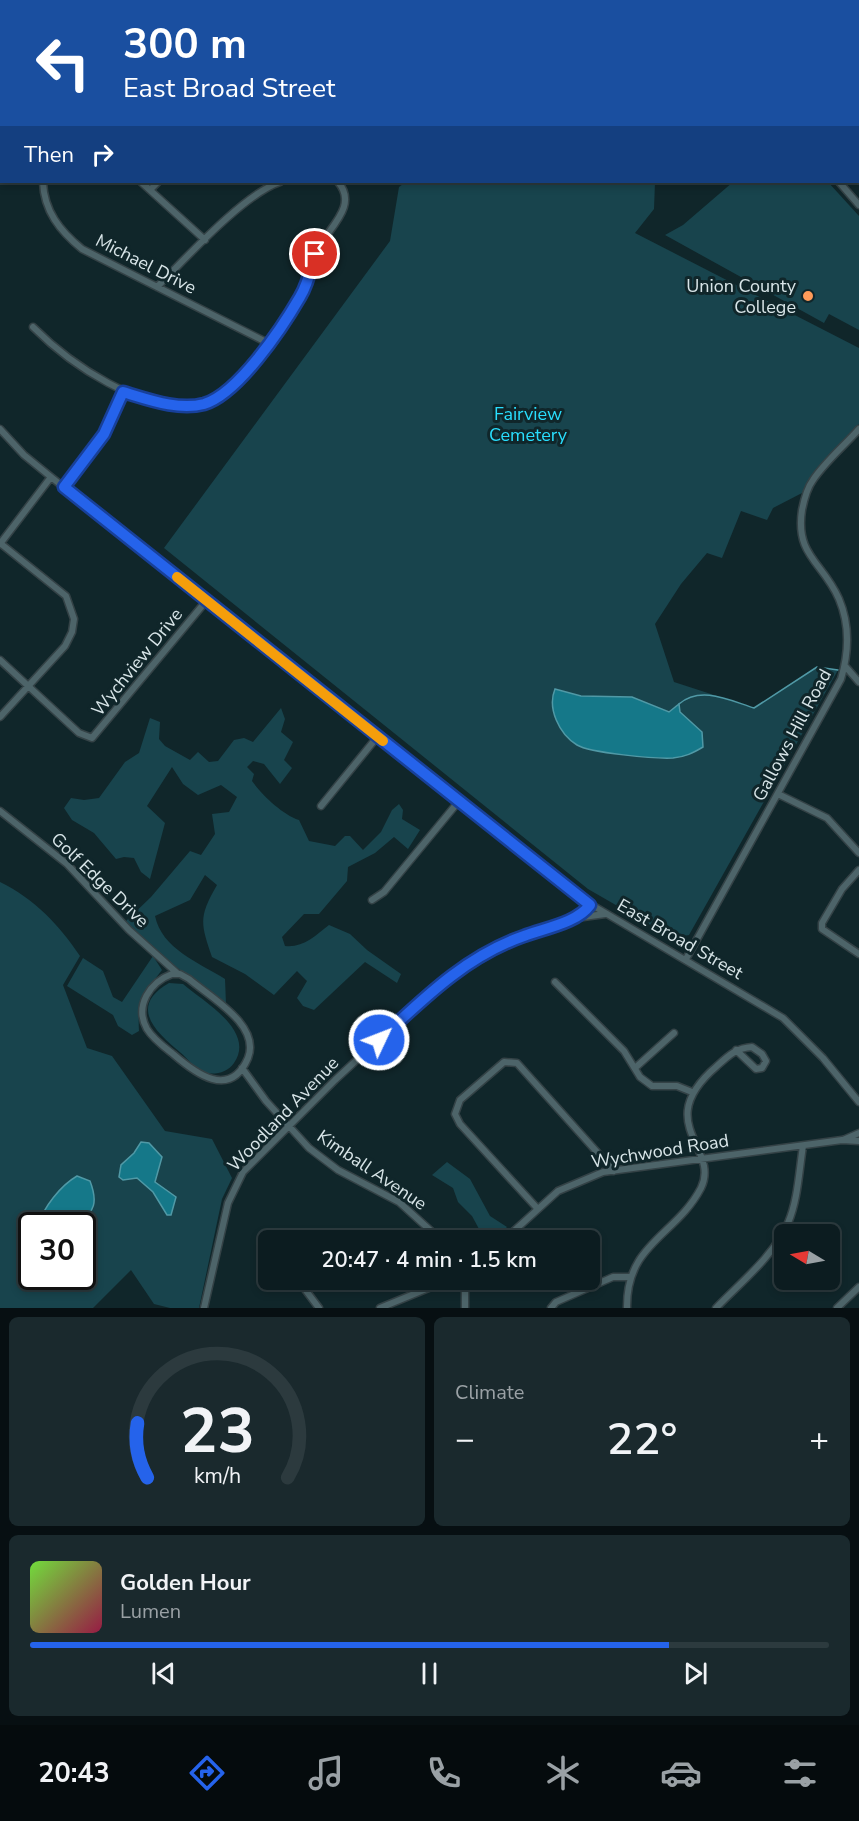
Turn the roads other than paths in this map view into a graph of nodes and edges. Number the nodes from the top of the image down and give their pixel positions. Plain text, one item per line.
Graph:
1 (43, 183) edge
2 (142, 183) edge
3 (157, 183) edge
4 (278, 183) edge
5 (339, 183) edge
6 (840, 183) edge
7 (150, 190) junction
8 (859, 205) edge
9 (205, 240) junction
10 (157, 287) junction
11 (33, 327) dead end
12 (268, 343) junction
13 (123, 392) junction
14 (0, 429) edge
15 (859, 429) edge
16 (51, 477) junction
17 (64, 487) junction
18 (0, 543) edge
19 (207, 600) junction
20 (0, 660) edge
21 (845, 666) junction
22 (859, 682) edge
23 (28, 686) junction
24 (0, 717) edge
25 (378, 736) junction
26 (778, 794) junction
27 (459, 801) junction
28 (321, 806) dead end
29 (0, 811) edge
30 (859, 853) edge
31 (859, 870) edge
32 (372, 900) dead end
33 (590, 905) junction
34 (606, 914) junction
35 (576, 918) junction
36 (859, 954) edge
37 (686, 959) junction
38 (177, 973) junction
39 (555, 982) dead end
40 (674, 1033) dead end
41 (736, 1050) junction
42 (242, 1068) junction
43 (635, 1068) junction
44 (692, 1092) junction
45 (859, 1102) edge
46 (859, 1125) edge
47 (288, 1128) junction
48 (859, 1133) edge
49 (855, 1139) edge
50 (803, 1146) junction
51 (702, 1159) junction
52 (614, 1171) junction
53 (537, 1208) junction
54 (430, 1230) edge
55 (514, 1230) edge
56 (630, 1277) junction
57 (859, 1287) edge
58 (306, 1290) edge
59 (424, 1290) edge
60 (465, 1290) edge
61 (204, 1308) edge
62 (319, 1308) edge
63 (380, 1308) edge
64 (465, 1308) edge
65 (551, 1308) edge
66 (627, 1308) edge
67 (716, 1308) edge
68 (837, 1308) edge

1 - 10 street, Michael Drive
2 - 7 street
3 - 7 street
4 - 9 street
5 - 12 street
6 - 8 street
7 - 9 street
9 - 10 street
10 - 12 street, Michael Drive
11 - 13 street
12 - 13 street
13 - 17 street
14 - 16 street, East Broad Street
15 - 21 street, Gallows Hill Road
16 - 17 street, East Broad Street
16 - 18 street
17 - 19 street, East Broad Street
18 - 23 street
19 - 23 street, Wychview Drive
19 - 25 street, East Broad Street
20 - 23 street
21 - 22 street
21 - 26 street, Gallows Hill Road
23 - 24 street
25 - 27 street, East Broad Street
25 - 28 street
26 - 30 street
26 - 37 street, Gallows Hill Road
27 - 32 street
27 - 33 street, East Broad Street
29 - 38 street, Golf Edge Drive
31 - 36 street
33 - 34 street, East Broad Street
33 - 35 street, Woodland Avenue
34 - 35 street, Woodland Avenue
34 - 37 street, East Broad Street
35 - 47 street, Woodland Avenue
37 - 45 street, East Broad Street
38 - 42 street
38 - 42 street
39 - 43 street
40 - 43 street
41 - 41 street
41 - 44 street
42 - 47 street, Kimball Avenue
43 - 44 street
44 - 51 street
46 - 49 street
47 - 54 street, Kimball Avenue
47 - 61 street, Woodland Avenue
48 - 49 street, Wychwood Road
49 - 50 street, Wychwood Road
50 - 51 street, Wychwood Road
50 - 67 street
51 - 52 street, Wychwood Road
51 - 56 street
52 - 53 street, Wychwood Road
52 - 53 street
53 - 55 street, Wychwood Road
56 - 65 street
56 - 66 street
57 - 68 street
58 - 62 street
59 - 63 street
60 - 64 street

